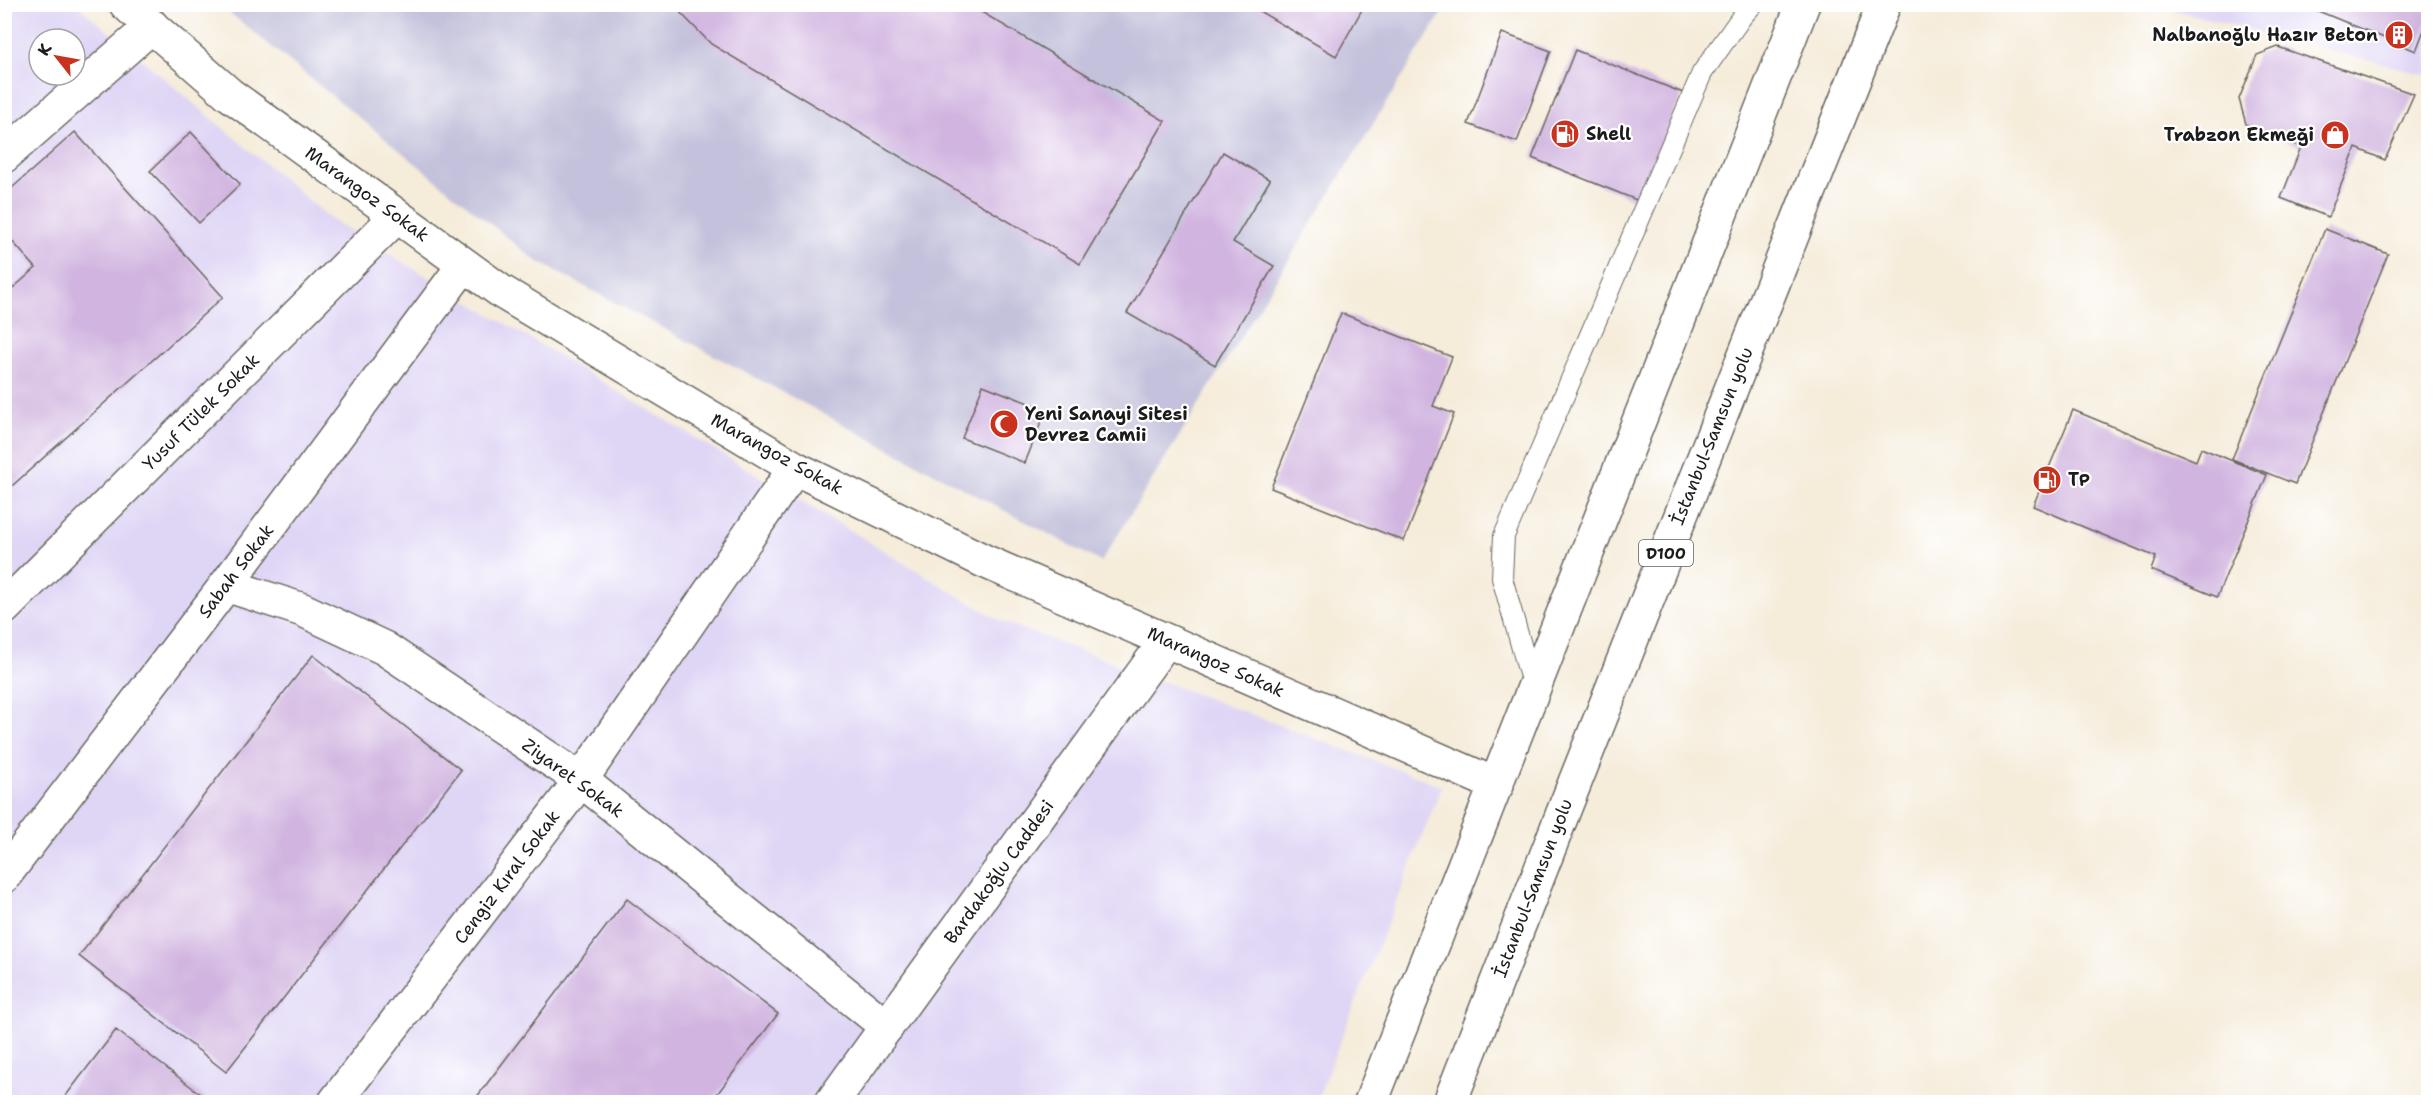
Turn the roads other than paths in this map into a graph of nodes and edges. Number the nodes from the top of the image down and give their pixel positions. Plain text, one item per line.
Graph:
1 (126, 4) edge
2 (1753, 4) edge
3 (1803, 4) edge
4 (1884, 4) edge
5 (152, 27) junction
6 (4, 156) edge
7 (397, 216) junction
8 (464, 265) junction
9 (795, 468) junction
10 (226, 585) junction
11 (4, 608) edge
12 (1166, 641) junction
13 (1534, 690) junction
14 (581, 780) junction
15 (1497, 785) junction
16 (4, 876) edge
17 (887, 1027) junction
18 (335, 1102) edge
19 (832, 1102) edge
20 (1371, 1102) edge
21 (1450, 1102) edge

1 - 5 main road, Marangoz Sokak
2 - 13 lane
3 - 13 main road
4 - 21 main road, İstanbul-Samsun yolu / D100
5 - 6 main road
5 - 7 main road, Marangoz Sokak
7 - 8 main road, Marangoz Sokak
7 - 11 main road, Yusuf Tülek Sokak
8 - 9 main road, Marangoz Sokak
8 - 10 main road, Sabah Sokak
9 - 12 main road, Marangoz Sokak
9 - 14 main road, Cengiz Kıral Sokak
10 - 14 main road, Ziyaret Sokak
10 - 16 main road, Sabah Sokak
12 - 15 main road, Marangoz Sokak
12 - 17 main road, Bardakoğlu Caddesi
13 - 15 main road
14 - 17 main road, Ziyaret Sokak
14 - 18 main road, Cengiz Kıral Sokak
15 - 20 main road
17 - 19 main road, Bardakoğlu Caddesi

